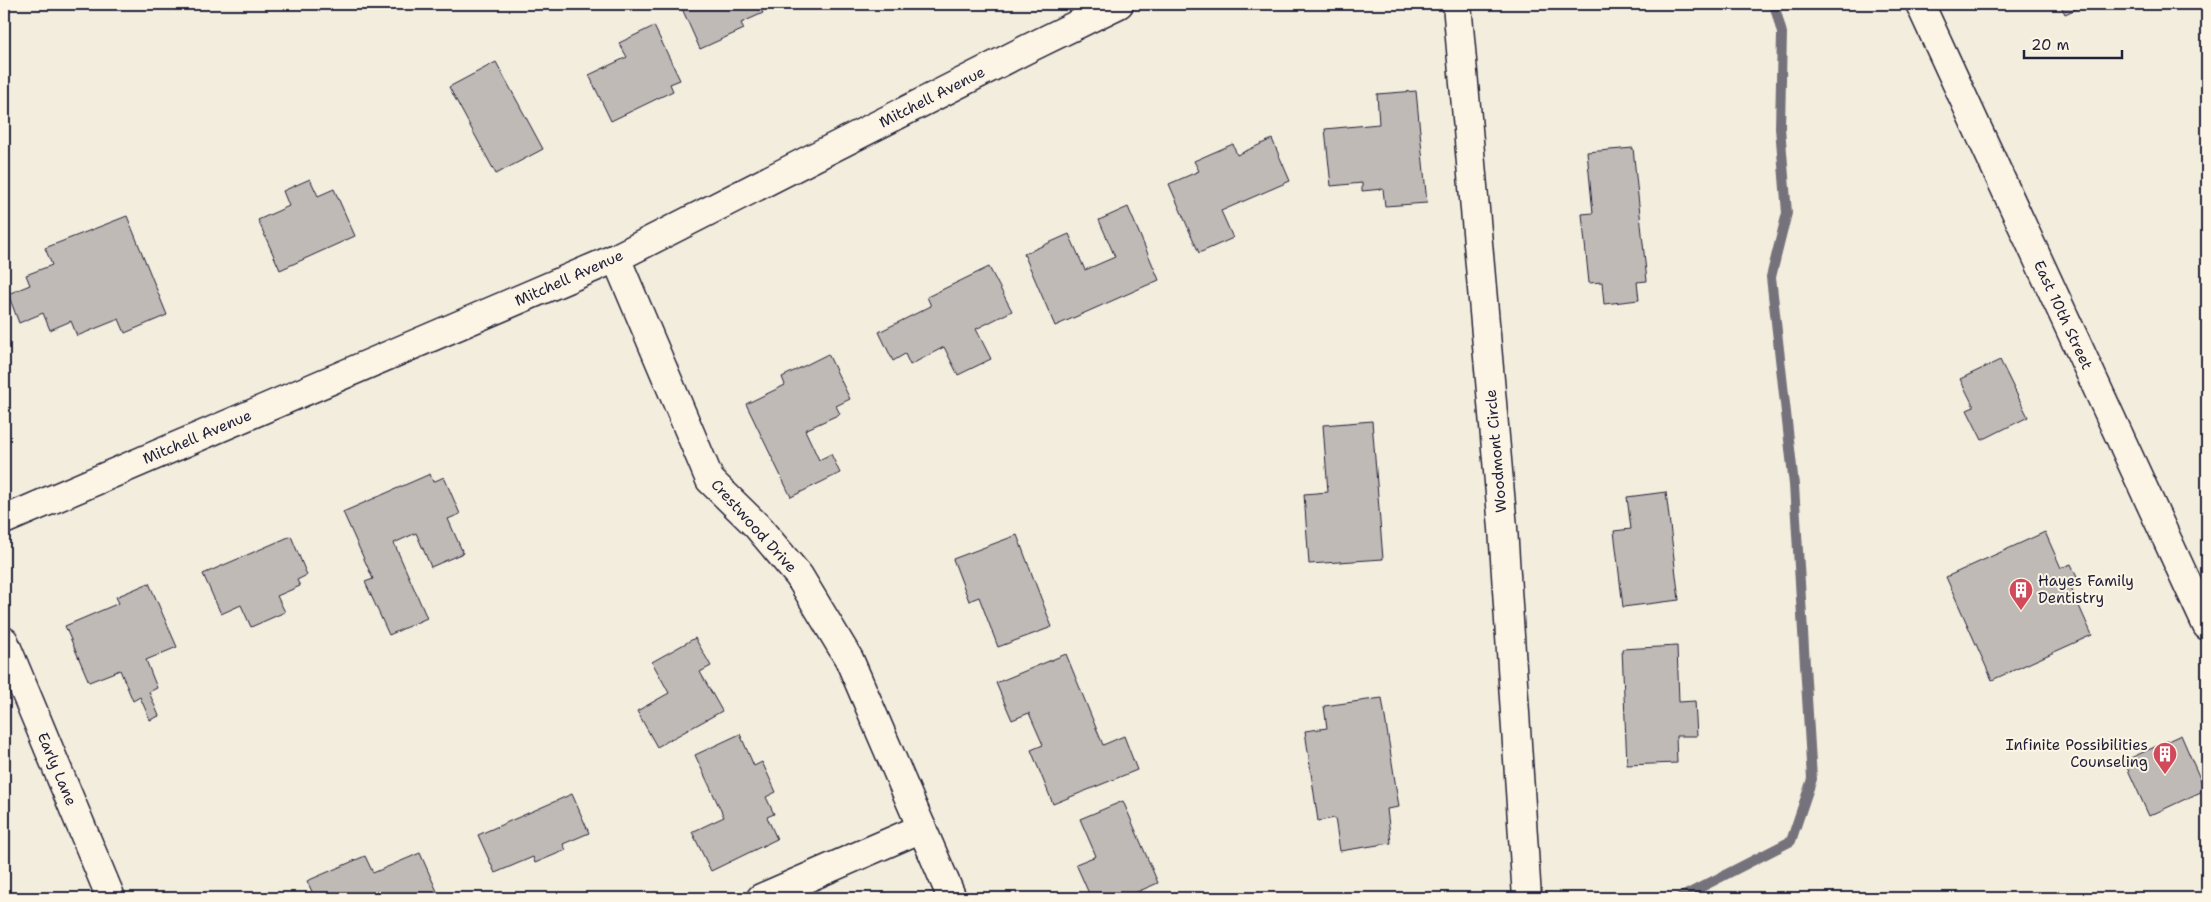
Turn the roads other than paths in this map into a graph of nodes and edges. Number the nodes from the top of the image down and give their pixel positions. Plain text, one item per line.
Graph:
1 (1119, 4) edge
2 (1457, 4) edge
3 (1920, 4) edge
4 (616, 258) junction
5 (4, 520) edge
6 (2207, 626) edge
7 (4, 641) edge
8 (922, 828) junction
9 (111, 898) edge
10 (760, 898) edge
11 (952, 898) edge
12 (1527, 898) edge

1 - 4 street, Mitchell Avenue
2 - 12 street, Woodmont Circle
3 - 6 street, East 10th Street
4 - 5 street, Mitchell Avenue
4 - 8 street, Crestwood Drive
7 - 9 street, Early Lane
8 - 10 street
8 - 11 street, Crestwood Drive

